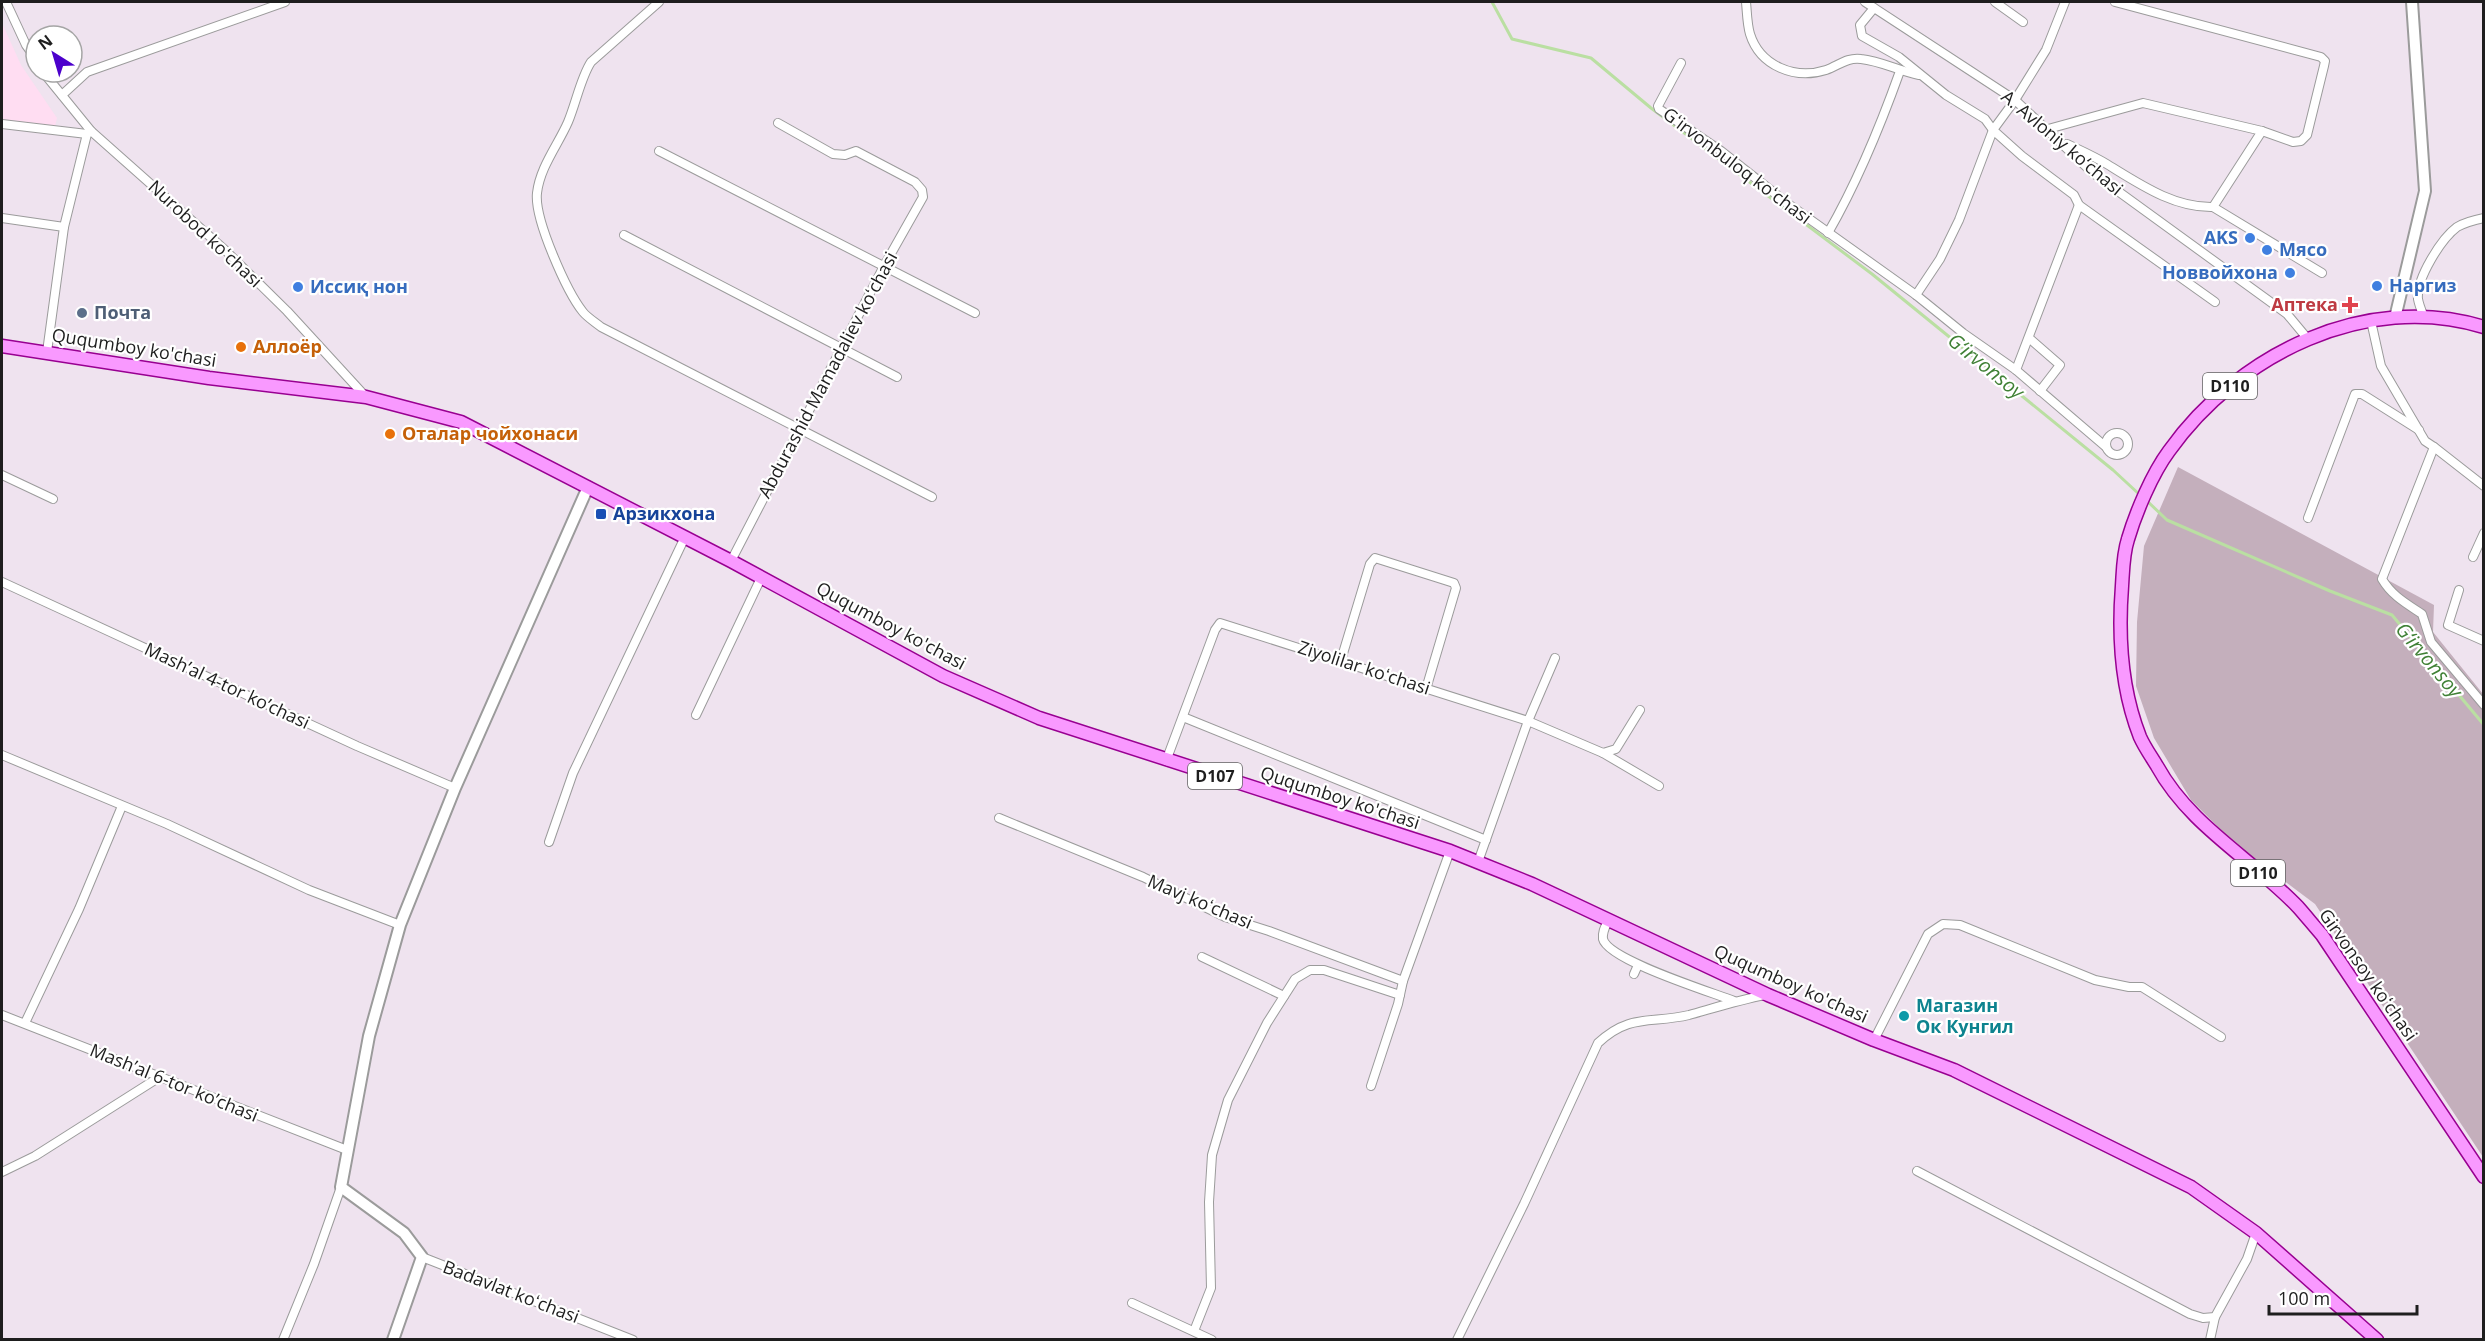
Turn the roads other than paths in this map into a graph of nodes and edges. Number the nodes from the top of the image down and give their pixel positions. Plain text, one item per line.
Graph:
1 (6, 2) edge
2 (285, 2) edge
3 (659, 2) edge
4 (1746, 2) edge
5 (1865, 2) edge
6 (1995, 2) edge
7 (2065, 2) edge
8 (2115, 2) edge
9 (2412, 2) edge
10 (1874, 8) junction
11 (2023, 22) dead end
12 (24, 41) edge
13 (1681, 63) dead end
14 (1900, 71) junction
15 (1921, 75) junction
16 (53, 84) edge
17 (62, 95) junction
18 (2015, 100) junction
19 (778, 123) dead end
20 (2, 124) edge
21 (2048, 129) junction
22 (1993, 130) junction
23 (2262, 131) junction
24 (89, 133) junction
25 (2061, 141) junction
26 (659, 151) dead end
27 (2079, 205) junction
28 (2213, 207) junction
29 (2, 218) edge
30 (2484, 218) edge
31 (64, 227) junction
32 (1828, 233) junction
33 (624, 235) dead end
34 (884, 266) junction
35 (2322, 273) dead end
36 (1916, 295) junction
37 (2215, 303) dead end
38 (975, 313) dead end
39 (2424, 317) junction
40 (2395, 318) junction
41 (2371, 321) junction
42 (2484, 327) edge
43 (2029, 338) junction
44 (2307, 338) junction
45 (2, 346) edge
46 (841, 349) junction
47 (47, 352) junction
48 (2016, 370) junction
49 (897, 377) dead end
50 (2040, 391) junction
51 (366, 397) junction
52 (800, 430) junction
53 (2420, 431) junction
54 (2106, 447) dead end
55 (2434, 447) junction
56 (2, 475) edge
57 (2484, 486) edge
58 (588, 487) junction
59 (932, 497) dead end
60 (53, 499) dead end
61 (2308, 518) dead end
62 (2484, 533) edge
63 (685, 537) junction
64 (2473, 557) dead end
65 (731, 561) junction
66 (761, 578) junction
67 (2, 582) edge
68 (2459, 590) dead end
69 (2484, 641) edge
70 (1556, 658) dead end
71 (1341, 660) junction
72 (1426, 689) junction
73 (2484, 705) edge
74 (1640, 710) dead end
75 (696, 715) dead end
76 (1183, 717) junction
77 (1528, 721) junction
78 (1603, 753) junction
79 (2, 755) edge
80 (1166, 761) junction
81 (1659, 786) dead end
82 (455, 788) junction
83 (122, 806) junction
84 (999, 818) dead end
85 (1485, 840) junction
86 (549, 842) dead end
87 (1450, 851) junction
88 (1478, 862) junction
89 (1608, 921) junction
90 (400, 925) junction
91 (1202, 957) dead end
92 (1638, 965) junction
93 (1634, 974) dead end
94 (1403, 981) junction
95 (1400, 994) junction
96 (1768, 995) junction
97 (1284, 996) junction
98 (1734, 1001) junction
99 (2, 1015) edge
100 (25, 1023) junction
101 (2221, 1037) dead end
102 (1874, 1040) junction
103 (158, 1078) junction
104 (1371, 1086) dead end
105 (347, 1150) junction
106 (1917, 1171) dead end
107 (2, 1172) edge
108 (2484, 1178) edge
109 (341, 1187) junction
110 (2256, 1233) junction
111 (422, 1257) junction
112 (1132, 1303) dead end
113 (2215, 1317) junction
114 (1194, 1331) junction
115 (283, 1340) edge
116 (393, 1340) edge
117 (633, 1340) edge
118 (1212, 1340) edge
119 (1457, 1340) edge
120 (2210, 1340) edge
121 (2377, 1340) edge

1 - 12 street
2 - 17 street
3 - 52 street
4 - 14 street
5 - 10 street, A. Avloniy ko‘chasi
6 - 11 street
7 - 18 street
8 - 23 street
9 - 40 street
10 - 15 street
10 - 18 street, A. Avloniy ko‘chasi
13 - 32 street, Gʻirvonbuloq koʻchasi
14 - 15 street
14 - 32 street, Gʻirvonbuloq koʻchasi
15 - 22 street
16 - 17 street, Nurobod koʻchasi
17 - 24 street, Nurobod koʻchasi
18 - 21 street, A. Avloniy ko‘chasi
18 - 22 street
19 - 34 street, Abdurashid Mamadaliev koʻchasi
20 - 24 street
21 - 23 street
21 - 25 street, A. Avloniy ko‘chasi
22 - 27 street
22 - 36 street
23 - 28 street
24 - 31 street
24 - 51 street, Nurobod koʻchasi
25 - 28 street
25 - 44 street, A. Avloniy ko‘chasi
26 - 34 street
27 - 37 street
27 - 43 street
28 - 35 street
29 - 31 street
30 - 39 street
31 - 47 street
32 - 36 street, Gʻirvonbuloq koʻchasi
33 - 46 street
34 - 38 street
34 - 46 street, Abdurashid Mamadaliev koʻchasi
36 - 48 street, Gʻirvonbuloq koʻchasi
39 - 40 main road, Girvonsoy koʻchasi / D110
39 - 42 main road, Girvonsoy koʻchasi / D110
40 - 41 main road, Girvonsoy koʻchasi / D110
41 - 44 main road, Girvonsoy koʻchasi / D110
41 - 53 street
43 - 48 street
43 - 50 street
44 - 108 main road, Girvonsoy koʻchasi / D110
45 - 47 main road, Ququmboy ko'chasi / D107
46 - 49 street
46 - 52 street, Abdurashid Mamadaliev koʻchasi
47 - 51 main road, Ququmboy ko'chasi / D107
48 - 50 street, Gʻirvonbuloq koʻchasi
50 - 54 street, Gʻirvonbuloq koʻchasi
51 - 58 main road, Ququmboy ko'chasi / D107
52 - 59 street
52 - 65 street, Abdurashid Mamadaliev koʻchasi
53 - 55 street
53 - 61 street
55 - 57 street
55 - 73 street
56 - 60 street
58 - 63 main road, Ququmboy ko'chasi / D107
58 - 82 street
62 - 64 street
63 - 65 main road, Ququmboy ko'chasi / D107
63 - 86 street
65 - 66 main road, Ququmboy ko'chasi / D107
66 - 75 street
66 - 80 main road, Ququmboy ko'chasi / D107
67 - 82 street, Mashʼal 4-tor koʼchasi
68 - 69 street
70 - 77 street
71 - 72 street, Ziyolilar koʻchasi
71 - 72 street
71 - 76 street, Ziyolilar koʻchasi
72 - 77 street, Ziyolilar koʻchasi
74 - 78 street
76 - 80 street
76 - 85 street
77 - 78 street, Ziyolilar koʻchasi
77 - 85 street
78 - 81 street, Ziyolilar koʻchasi
79 - 83 street
80 - 87 main road, Ququmboy ko'chasi / D107
82 - 90 street
83 - 90 street
83 - 100 street
84 - 94 street, Mavj koʻchasi
85 - 88 street
87 - 88 main road, Ququmboy ko'chasi / D107
87 - 94 street
88 - 89 main road, Ququmboy ko'chasi / D107
89 - 92 street
89 - 96 main road, Ququmboy ko'chasi / D107
90 - 105 street
91 - 97 street
92 - 93 street
92 - 98 street
94 - 95 street
95 - 97 street
95 - 104 street
96 - 98 street
96 - 102 main road, Ququmboy ko'chasi / D107
97 - 114 street
98 - 119 street
99 - 100 street, Mashʼal 6-tor koʼchasi
100 - 103 street, Mashʼal 6-tor koʼchasi
101 - 102 street
102 - 110 main road, Ququmboy ko'chasi / D107
103 - 105 street, Mashʼal 6-tor koʼchasi
103 - 107 street
105 - 109 street
106 - 113 street
109 - 111 street
109 - 115 street
110 - 113 street
110 - 121 main road, Ququmboy ko'chasi / D107
111 - 116 street
111 - 117 street, Badavlat koʻchasi
112 - 114 street
113 - 120 street
114 - 118 street

